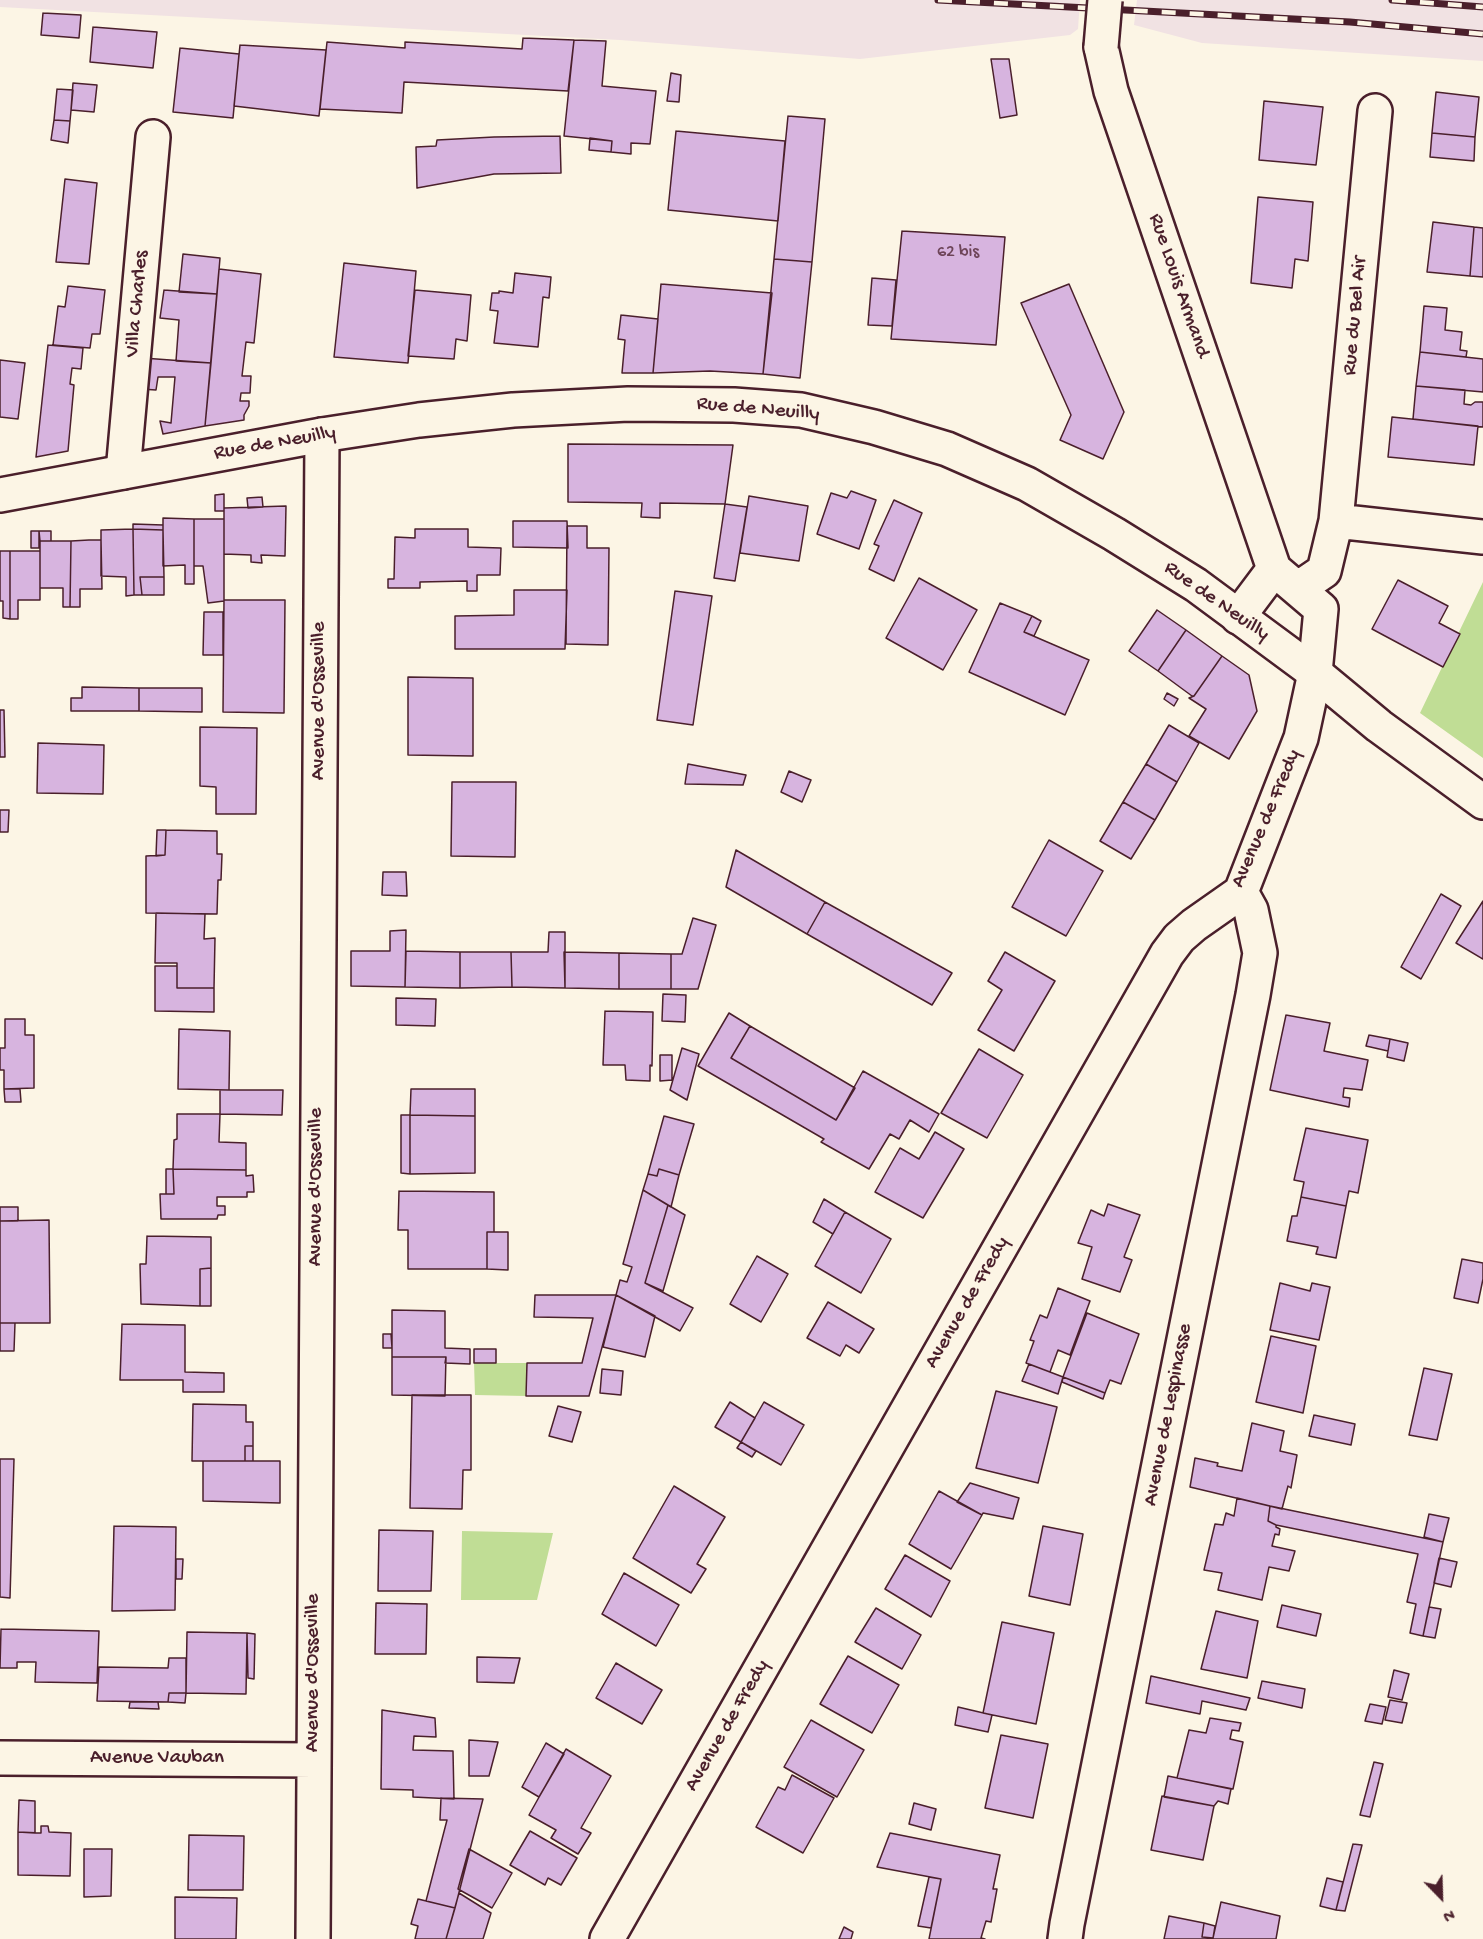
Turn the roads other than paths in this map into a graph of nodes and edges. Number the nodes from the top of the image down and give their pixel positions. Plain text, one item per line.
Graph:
1 (1105, 0) edge
2 (1376, 111) dead end
3 (153, 137) dead end
4 (322, 435) junction
5 (123, 472) junction
6 (0, 495) edge
7 (1336, 521) junction
8 (1483, 537) edge
9 (1274, 569) junction
10 (1299, 588) junction
11 (1238, 617) junction
12 (1315, 673) junction
13 (1483, 802) edge
14 (1241, 892) junction
15 (0, 1758) edge
16 (314, 1760) junction
17 (313, 1939) edge
18 (607, 1939) edge
19 (1065, 1939) edge

1 - 9 street, Rue Louis Armand, bridge
2 - 7 street, Rue du Bel Air
3 - 5 street, Villa Charles
4 - 5 street, Rue de Neuilly
4 - 11 street, Rue de Neuilly
4 - 16 street, Avenue d'Osseville
5 - 6 street, Rue de Neuilly
7 - 8 street
7 - 10 street, Rue du Bel Air
9 - 10 street
9 - 11 street
10 - 12 street
11 - 12 street, Rue de Neuilly
12 - 13 street, Rue de Neuilly
12 - 14 street, Avenue de Fredy
14 - 18 street, Avenue de Fredy
14 - 19 street, Avenue de Lespinasse
15 - 16 street, Avenue Vauban
16 - 17 street, Avenue d'Osseville

